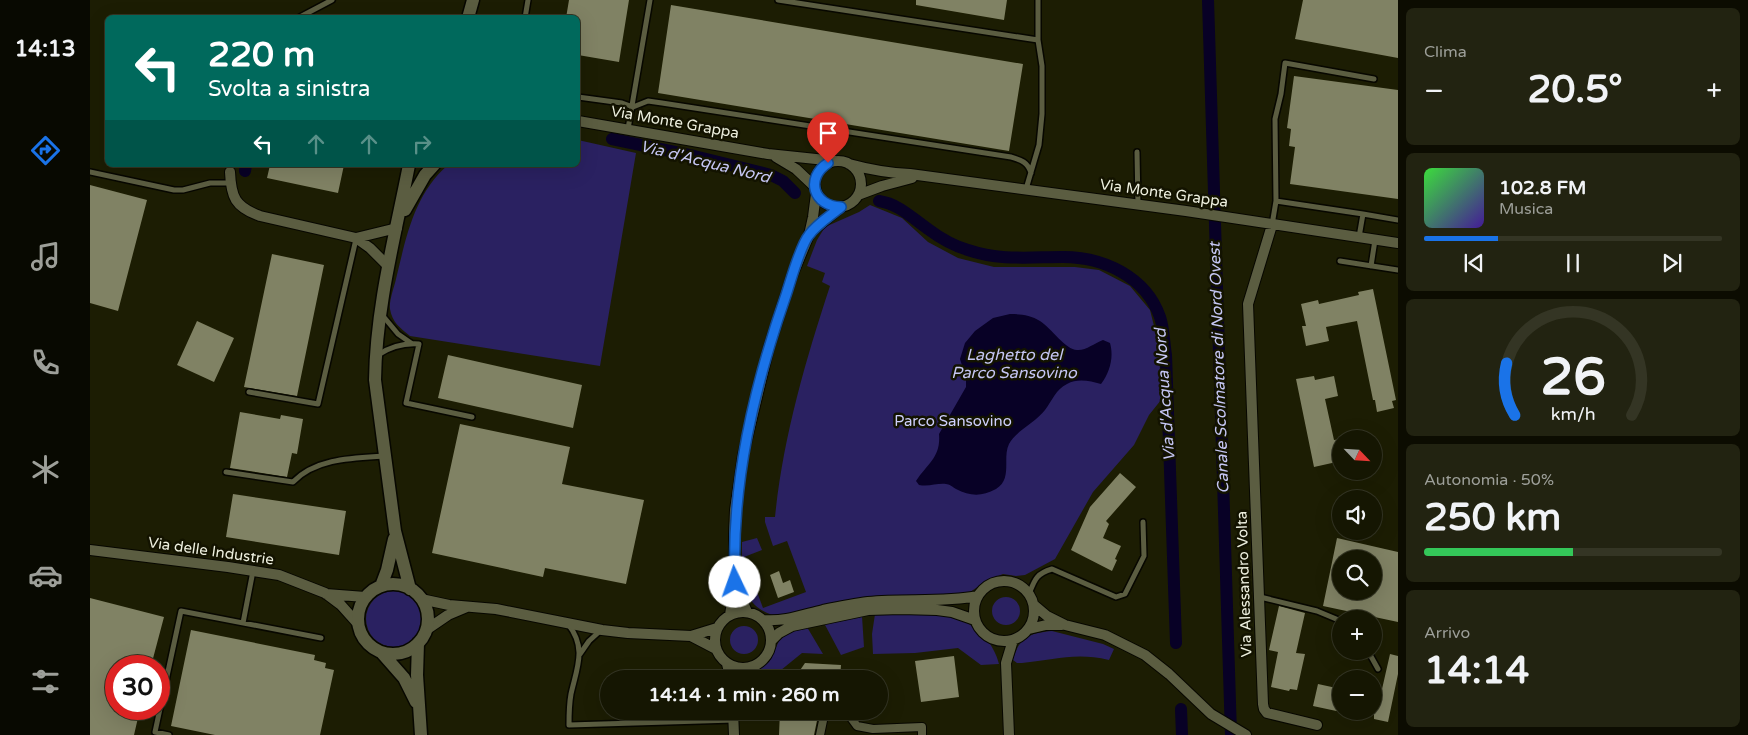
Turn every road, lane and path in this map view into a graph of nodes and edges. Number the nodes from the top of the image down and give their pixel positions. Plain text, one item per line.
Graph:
1 (332, 0) edge
2 (475, 0) edge
3 (528, 0) edge
4 (650, 0) edge
5 (778, 0) edge
6 (1038, 0) edge
7 (304, 15) edge
8 (469, 15) edge
9 (477, 15) edge
10 (526, 15) edge
11 (1038, 40) junction
12 (1374, 79) dead end
13 (580, 97) edge
14 (633, 107) junction
15 (580, 120) edge
16 (628, 129) junction
17 (1137, 152) dead end
18 (768, 154) junction
19 (835, 161) junction
20 (849, 164) junction
21 (409, 167) edge
22 (432, 167) edge
23 (231, 168) edge
24 (90, 172) edge
25 (1031, 173) junction
26 (925, 176) junction
27 (231, 183) junction
28 (1026, 190) junction
29 (816, 191) junction
30 (858, 196) junction
31 (1276, 201) junction
32 (1138, 204) junction
33 (841, 207) junction
34 (1363, 214) junction
35 (1398, 220) edge
36 (1272, 225) junction
37 (397, 228) junction
38 (809, 235) junction
39 (1359, 237) junction
40 (356, 238) junction
41 (1375, 240) junction
42 (1398, 243) edge
43 (1340, 261) dead end
44 (388, 266) junction
45 (1371, 266) junction
46 (1398, 270) edge
47 (380, 313) junction
48 (411, 344) junction
49 (376, 357) junction
50 (249, 392) dead end
51 (472, 417) dead end
52 (386, 456) junction
53 (226, 472) dead end
54 (1143, 522) dead end
55 (395, 531) junction
56 (90, 550) edge
57 (253, 570) junction
58 (735, 582) junction
59 (381, 586) junction
60 (410, 589) junction
61 (325, 593) junction
62 (1029, 594) junction
63 (978, 596) junction
64 (365, 597) junction
65 (1260, 597) junction
66 (421, 599) junction
67 (1034, 605) junction
68 (468, 607) junction
69 (747, 612) junction
70 (730, 615) junction
71 (1332, 617) edge
72 (763, 620) junction
73 (975, 620) junction
74 (243, 623) junction
75 (568, 623) junction
76 (358, 624) junction
77 (1065, 625) junction
78 (717, 628) junction
79 (1029, 629) junction
80 (426, 630) junction
81 (602, 630) junction
82 (691, 636) junction
83 (321, 638) dead end
84 (772, 640) junction
85 (1013, 640) junction
86 (996, 641) junction
87 (418, 643) junction
88 (716, 649) junction
89 (382, 653) junction
90 (580, 655) junction
91 (1373, 660) edge
92 (1006, 663) junction
93 (727, 664) junction
94 (744, 669) joint
95 (1378, 669) dead end
96 (729, 670) edge
97 (419, 710) junction
98 (663, 720) edge
99 (733, 720) edge
100 (823, 720) edge
101 (853, 720) edge
102 (1317, 725) dead end
103 (169, 735) edge
104 (421, 735) edge
105 (734, 735) edge
106 (820, 735) edge
107 (922, 735) edge
108 (1009, 735) edge
109 (1246, 735) edge

1 - 7 lane
2 - 8 street
2 - 9 street
3 - 10 lane
4 - 14 lane
5 - 11 lane
6 - 11 lane
11 - 25 lane
12 - 31 lane
13 - 14 lane
14 - 16 lane
14 - 25 lane
15 - 16 street, Via Monte Grappa
16 - 18 street, Via Monte Grappa
17 - 32 lane
18 - 19 street, Via Monte Grappa
18 - 29 street, Via Monte Grappa
19 - 20 street
19 - 29 street
20 - 26 street, Via Monte Grappa
20 - 30 street
21 - 37 street
22 - 37 street
23 - 27 street
24 - 27 lane
25 - 28 lane
26 - 28 street, Via Monte Grappa
26 - 30 street, Via Monte Grappa
27 - 40 street
28 - 32 street, Via Monte Grappa
29 - 33 street
29 - 38 street
30 - 33 street
31 - 34 lane
31 - 36 lane
32 - 36 street, Via Monte Grappa
33 - 38 street
34 - 35 lane
34 - 39 lane
36 - 39 street, Via Monte Grappa
36 - 65 street, Via Alessandro Volta
37 - 40 street
37 - 44 street
38 - 58 street
39 - 41 street, Via Monte Grappa
40 - 44 street
40 - 50 lane
41 - 42 street, Via Monte Grappa
41 - 45 lane
43 - 45 lane
44 - 47 street
45 - 46 lane
47 - 48 lane
47 - 49 street
48 - 49 lane
48 - 51 lane
49 - 52 street
52 - 53 lane
52 - 55 street
54 - 62 lane
55 - 59 street
55 - 60 street
56 - 57 street, Via delle Industrie
57 - 61 street, Via delle Industrie
57 - 74 lane
58 - 69 street
58 - 70 street
59 - 60 street
59 - 64 street
60 - 66 street
61 - 64 street, Via delle Industrie
61 - 76 street, Via delle Industrie
62 - 63 street
62 - 67 street
63 - 72 street
63 - 73 street
64 - 76 street
65 - 71 lane
65 - 102 street, Via Alessandro Volta
66 - 68 street
66 - 80 street
67 - 77 street
67 - 79 street
68 - 75 street
68 - 80 street
69 - 70 street
69 - 72 street
70 - 78 street
72 - 84 street
73 - 84 street
73 - 86 street
74 - 83 lane
74 - 103 lane
75 - 81 street
75 - 90 lane
76 - 89 street
77 - 79 street
77 - 109 street
78 - 82 street
78 - 88 street
79 - 85 street
80 - 87 street
81 - 82 street
81 - 90 lane
82 - 88 street
84 - 94 street
85 - 86 street
85 - 92 street
86 - 92 street
87 - 89 street
87 - 97 street
88 - 93 street
89 - 97 street
90 - 98 lane
91 - 95 lane
92 - 108 street
93 - 94 street
93 - 96 street
97 - 104 street
99 - 105 street
100 - 106 street
101 - 107 street

